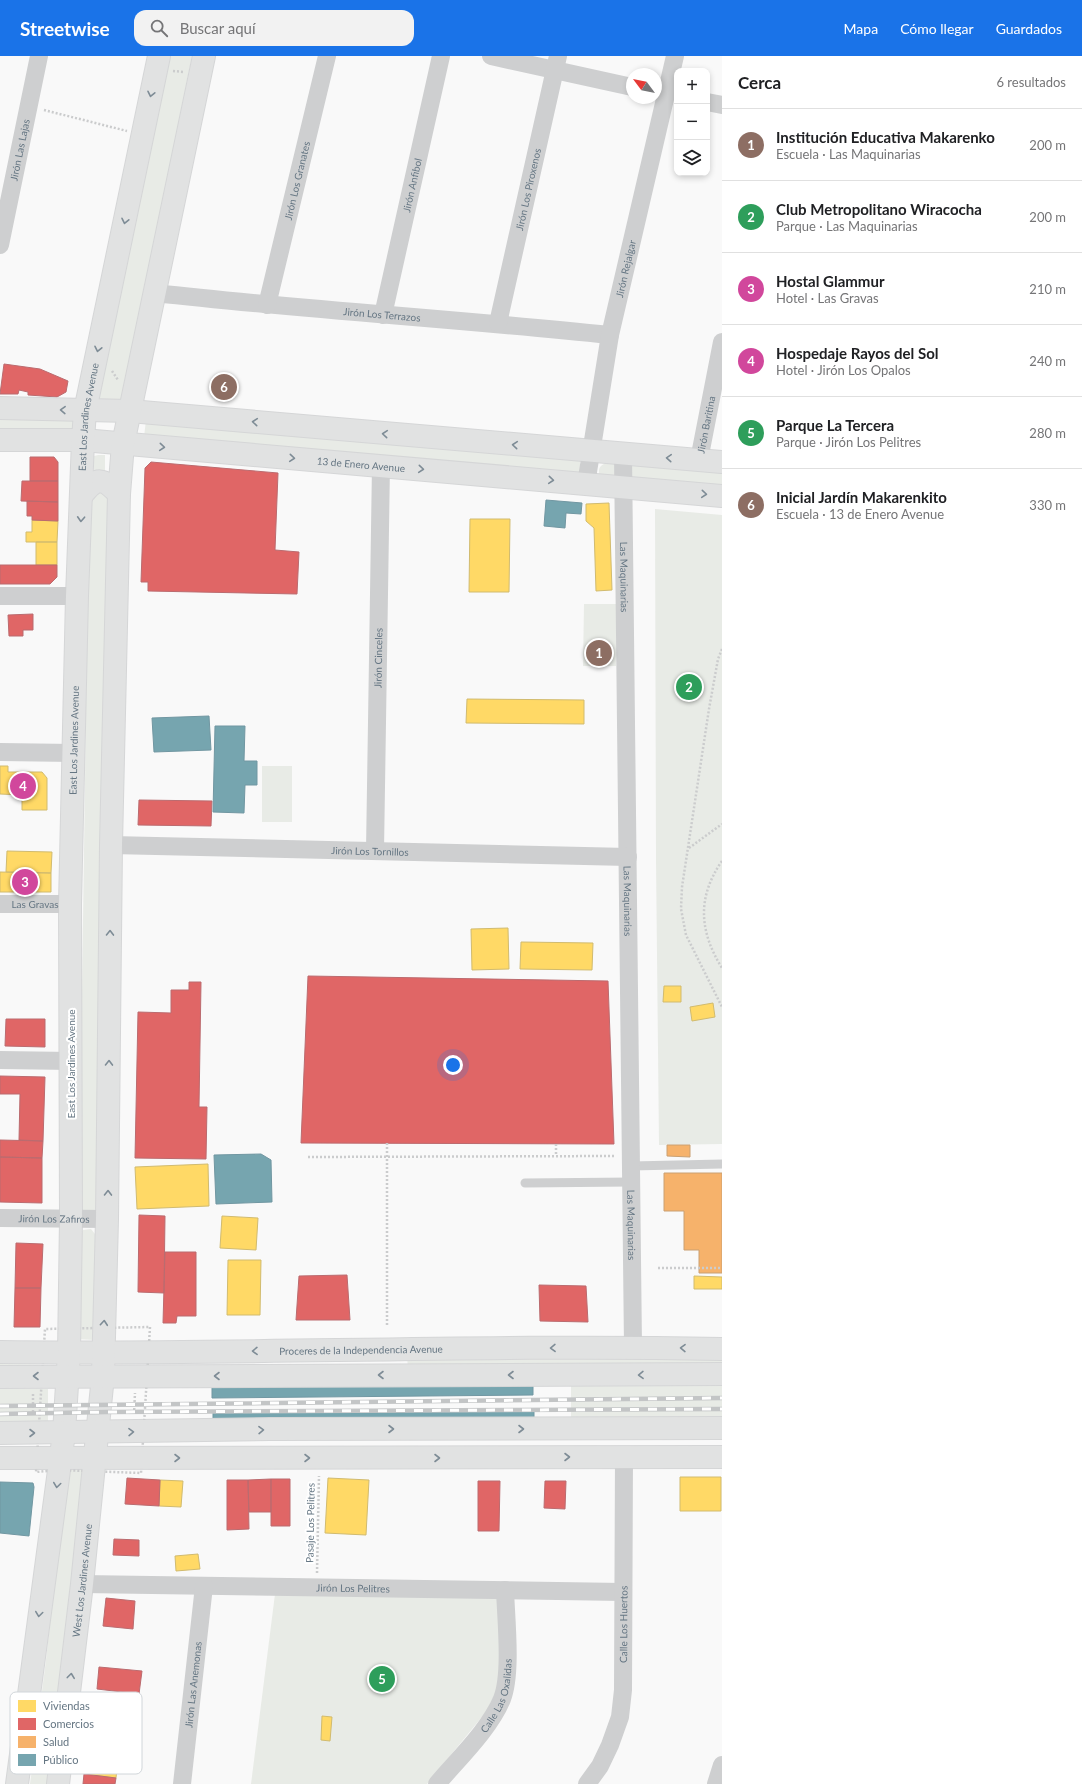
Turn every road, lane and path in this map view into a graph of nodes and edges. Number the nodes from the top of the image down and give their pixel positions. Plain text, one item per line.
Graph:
1 (39, 56) edge
2 (327, 56) edge
3 (441, 56) edge
4 (491, 56) edge
5 (675, 56) edge
6 (158, 62) edge
7 (557, 63) edge
8 (202, 66) edge
9 (626, 84) edge
10 (667, 94) edge
11 (710, 103) edge
12 (722, 105) edge
13 (29, 106) junction
14 (143, 135) junction
15 (7, 180) edge
16 (0, 245) edge
17 (155, 293) junction
18 (267, 305) junction
19 (383, 315) junction
20 (498, 323) junction
21 (610, 335) junction
22 (722, 344) edge
23 (0, 408) edge
24 (85, 411) junction
25 (130, 411) junction
26 (0, 440) edge
27 (83, 440) junction
28 (123, 444) junction
29 (590, 451) junction
30 (623, 455) junction
31 (699, 460) junction
32 (722, 462) edge
33 (381, 465) junction
34 (586, 484) junction
35 (623, 487) junction
36 (120, 494) junction
37 (82, 495) junction
38 (722, 496) edge
39 (0, 596) edge
40 (77, 596) junction
41 (722, 649) edge
42 (0, 752) edge
43 (74, 752) junction
44 (722, 824) edge
45 (111, 845) junction
46 (688, 848) junction
47 (375, 851) junction
48 (628, 856) junction
49 (722, 861) edge
50 (0, 904) edge
51 (70, 904) junction
52 (722, 968) edge
53 (722, 1007) edge
54 (0, 1060) edge
55 (72, 1061) junction
56 (387, 1144) dead end
57 (556, 1144) dead end
58 (556, 1156) junction
59 (615, 1156) dead end
60 (308, 1157) dead end
61 (387, 1157) junction
62 (722, 1164) edge
63 (631, 1174) junction
64 (525, 1183) dead end
65 (0, 1218) edge
66 (72, 1219) junction
67 (107, 1219) junction
68 (658, 1268) dead end
69 (722, 1268) edge
70 (387, 1325) dead end
71 (45, 1329) dead end
72 (633, 1347) junction
73 (722, 1349) edge
74 (0, 1352) edge
75 (44, 1352) junction
76 (69, 1353) junction
77 (104, 1353) junction
78 (722, 1374) edge
79 (68, 1376) junction
80 (103, 1376) junction
81 (0, 1377) edge
82 (38, 1384) junction
83 (135, 1389) dead end
84 (134, 1416) dead end
85 (36, 1427) junction
86 (722, 1428) edge
87 (0, 1433) edge
88 (64, 1433) junction
89 (98, 1433) junction
90 (60, 1457) junction
91 (96, 1457) junction
92 (624, 1457) junction
93 (722, 1457) edge
94 (0, 1458) edge
95 (37, 1464) junction
96 (319, 1473) dead end
97 (317, 1574) dead end
98 (82, 1584) junction
99 (204, 1586) junction
100 (505, 1590) junction
101 (623, 1592) junction
102 (28, 1692) edge
103 (69, 1692) edge
104 (722, 1765) edge
105 (17, 1774) edge
106 (59, 1774) edge
107 (16, 1784) edge
108 (58, 1784) edge
109 (182, 1784) edge
110 (437, 1784) edge
111 (587, 1784) edge
112 (716, 1784) edge

1 - 13 street, Jirón Las Lajas
2 - 18 street, Jirón Los Granates
3 - 19 street, Jirón Anfibol
4 - 7 street
5 - 10 street, Jirón Rejalgar
6 - 8 path
6 -> 14 main road, East Los Jardines Avenue
7 - 9 street
7 - 20 street, Jirón Los Piroxenos
8 - 17 main road
10 - 21 street, Jirón Rejalgar
11 - 12 street
13 - 14 path
13 - 15 street, Jirón Las Lajas
14 -> 24 main road, East Los Jardines Avenue
15 - 16 street, Jirón Las Lajas
17 - 18 street, Jirón Los Terrazos
17 - 25 main road
18 - 19 street, Jirón Los Terrazos
19 - 20 street, Jirón Los Terrazos
20 - 21 street, Jirón Los Terrazos
21 - 29 street, Jirón Rejalgar
22 - 31 street, Jirón Baritina
24 -> 23 main road
24 - 25 main road
24 - 27 main road, East Los Jardines Avenue
25 - 28 main road
29 -> 25 main road
26 - 27 main road, 13 de Enero Avenue
27 - 28 main road, 13 de Enero Avenue
27 - 37 main road, East Los Jardines Avenue
28 -> 33 main road, 13 de Enero Avenue
28 - 36 main road
29 - 30 main road
29 - 34 street, Jirón Rejalgar
31 -> 30 main road
30 - 35 street, Las Maquinarias
31 - 32 main road
33 -> 34 main road, 13 de Enero Avenue
33 - 47 street, Jirón Cinceles
34 - 35 main road, 13 de Enero Avenue
35 -> 38 main road, 13 de Enero Avenue
35 - 48 street, Las Maquinarias
36 - 37 main road
36 - 45 main road
37 -> 40 main road, East Los Jardines Avenue
39 - 40 street
40 - 43 main road, East Los Jardines Avenue
41 - 46 path
42 - 43 street
43 - 51 main road, East Los Jardines Avenue
44 - 46 path
45 - 47 street, Jirón Los Tornillos
67 -> 45 main road
46 - 53 path
47 - 48 street, Jirón Los Tornillos
48 - 63 street, Las Maquinarias
49 - 52 path
50 - 51 street, Las Gravas
51 - 55 main road, East Los Jardines Avenue
54 - 55 street
55 - 66 main road, East Los Jardines Avenue
56 - 61 path
57 - 58 path
58 - 59 path
58 - 61 path
60 - 61 path
61 - 70 path
62 - 63 lane
63 - 64 lane
63 - 72 street, Las Maquinarias
65 - 66 street, Jirón Los Zafiros
66 - 67 street, Jirón Los Zafiros
66 - 76 main road, East Los Jardines Avenue
77 -> 67 main road
68 - 69 path
71 - 75 path
73 -> 72 main road, Proceres de la Independencia Avenue
72 -> 77 main road, Proceres de la Independencia Avenue
74 - 75 main road, Proceres de la Independencia Avenue
75 - 76 main road, Proceres de la Independencia Avenue
75 - 82 path
76 - 77 main road, Proceres de la Independencia Avenue
76 - 79 main road, East Los Jardines Avenue
77 - 80 main road
78 -> 80 main road
79 - 80 main road
79 - 82 main road
79 - 88 main road, East Los Jardines Avenue
80 - 89 main road, West Los Jardines Avenue
82 -> 81 main road
82 - 85 path
82 - 85 path
83 - 84 path
87 -> 85 main road
85 - 88 main road
85 - 95 path
89 -> 86 main road
88 - 89 main road
88 - 90 main road
89 - 91 main road, West Los Jardines Avenue
90 - 91 main road
90 - 95 main road
90 -> 102 main road
91 -> 92 main road
91 - 98 main road, West Los Jardines Avenue
92 - 93 main road
92 - 101 street, Calle Los Huertos
94 - 95 main road
96 - 97 path, Pasaje Los Pelitres
98 - 99 street, Jirón Los Pelitres
103 -> 98 main road, West Los Jardines Avenue
99 - 100 street, Jirón Los Pelitres
99 - 109 street, Jirón Las Anemonas
100 - 101 street, Jirón Los Pelitres
100 - 110 street, Calle Las Oxalidas
101 - 111 street, Calle Los Huertos
104 - 112 street
105 -> 107 main road
108 -> 106 main road, West Los Jardines Avenue

